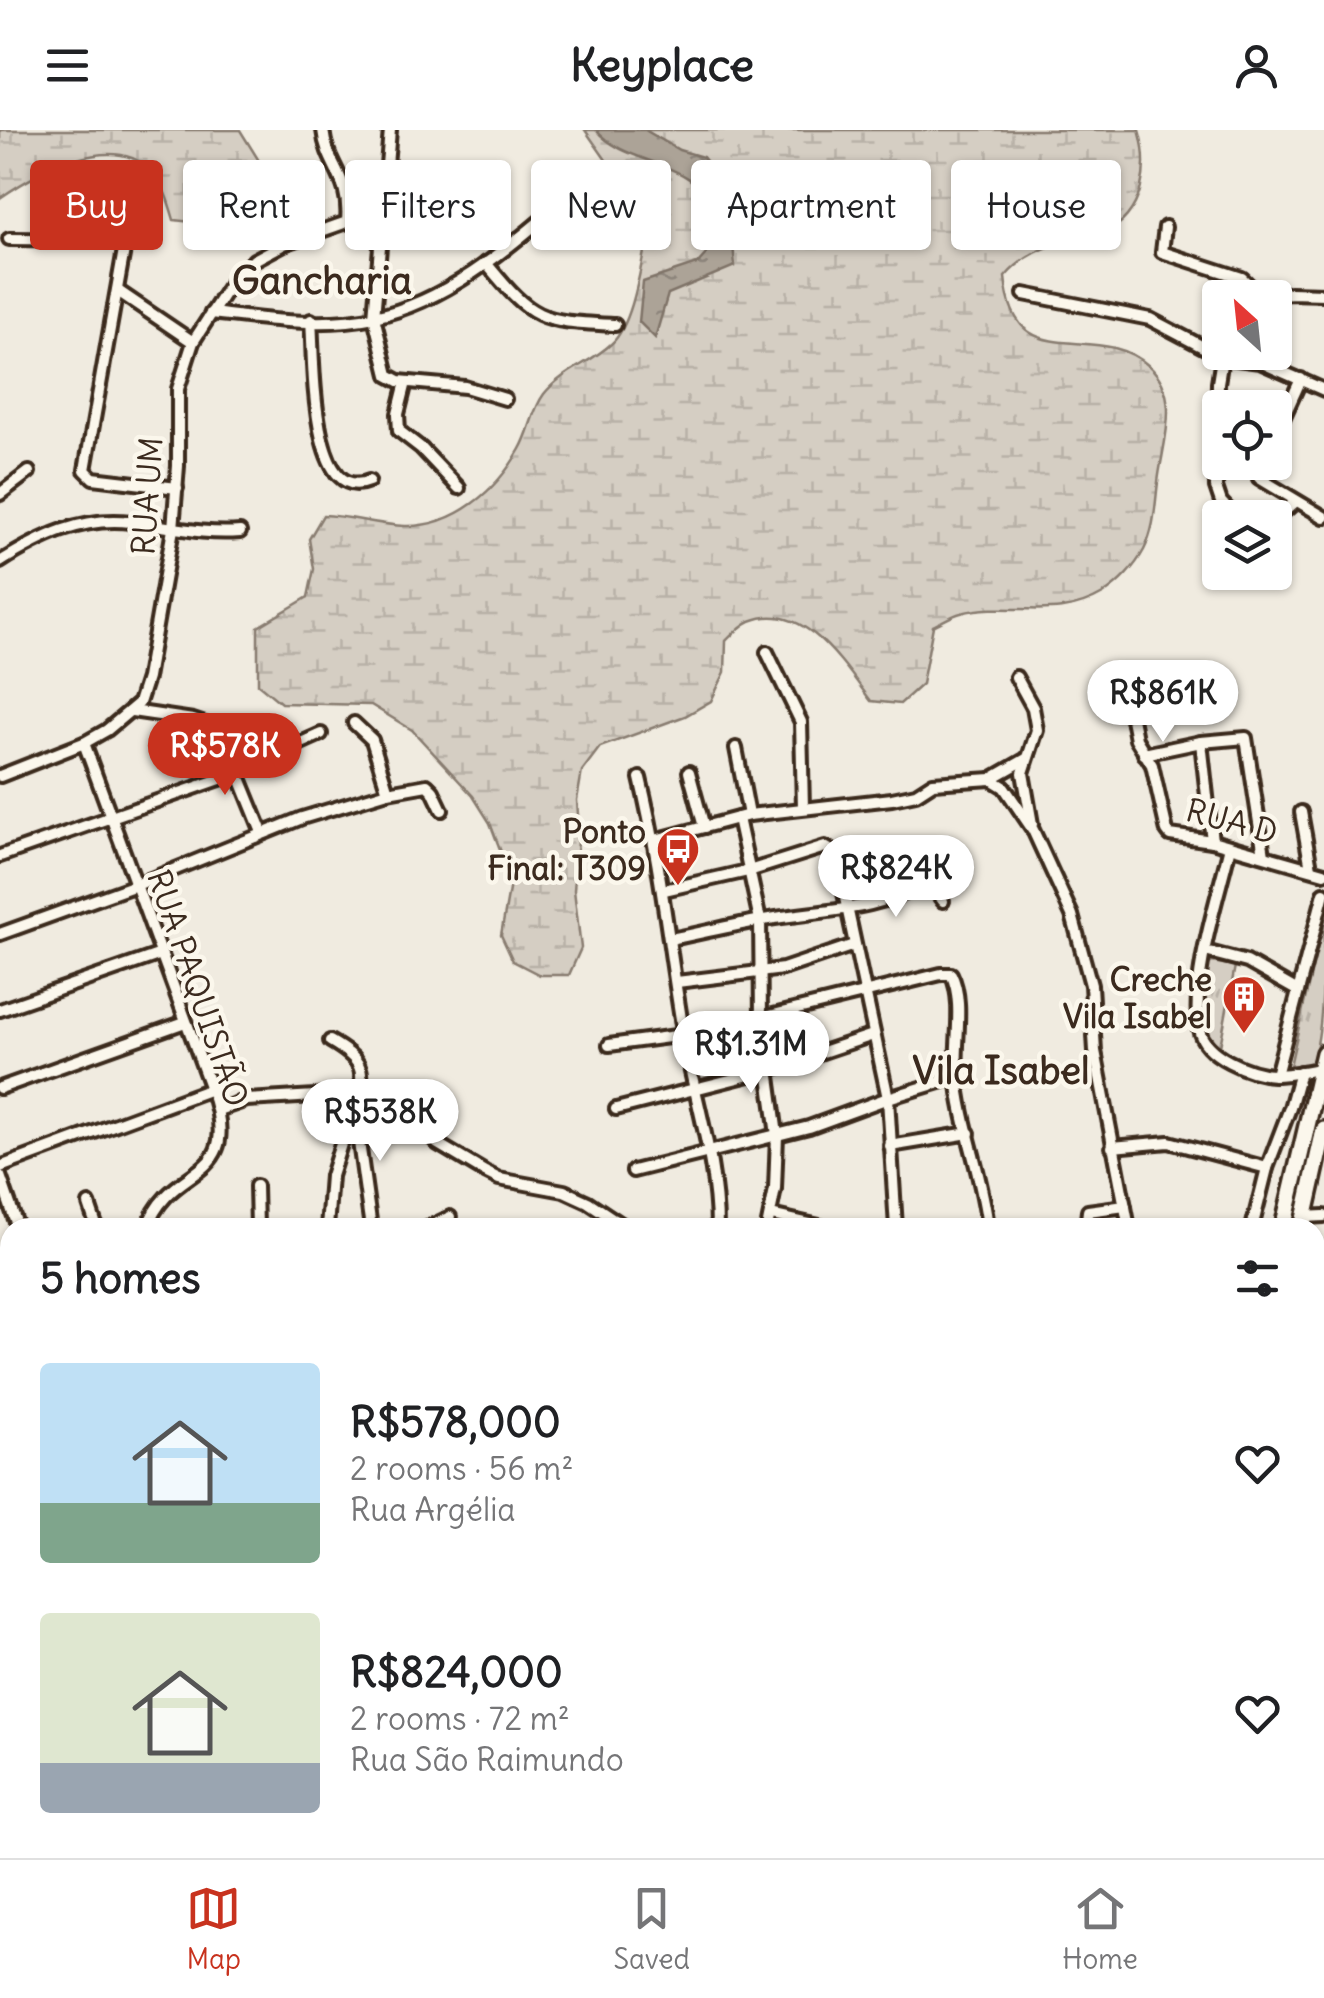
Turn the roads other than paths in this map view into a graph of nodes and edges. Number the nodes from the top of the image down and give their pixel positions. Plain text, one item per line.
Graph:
1 (322, 130) edge
2 (390, 130) edge
3 (531, 227) edge
4 (1164, 227) dead end
5 (9, 238) dead end
6 (30, 238) edge
7 (124, 250) edge
8 (486, 263) junction
9 (1244, 280) edge
10 (118, 291) junction
11 (1292, 293) edge
12 (1024, 294) dead end
13 (1324, 294) edge
14 (211, 313) junction
15 (374, 317) junction
16 (311, 320) junction
17 (615, 325) dead end
18 (192, 342) junction
19 (1202, 345) edge
20 (1279, 370) edge
21 (1301, 379) junction
22 (406, 382) junction
23 (1324, 390) edge
24 (505, 399) dead end
25 (1292, 399) edge
26 (29, 472) dead end
27 (1262, 480) edge
28 (370, 482) dead end
29 (177, 488) junction
30 (459, 488) dead end
31 (0, 494) edge
32 (1296, 500) junction
33 (1292, 504) edge
34 (1324, 516) edge
35 (173, 530) junction
36 (240, 532) dead end
37 (0, 562) edge
38 (766, 652) dead end
39 (1170, 675) dead end
40 (1016, 677) dead end
41 (132, 711) junction
42 (354, 723) dead end
43 (321, 734) dead end
44 (1200, 742) junction
45 (84, 743) junction
46 (736, 748) dead end
47 (1144, 754) junction
48 (1026, 760) junction
49 (236, 772) junction
50 (688, 772) dead end
51 (0, 776) edge
52 (640, 778) dead end
53 (991, 779) junction
54 (388, 792) junction
55 (803, 808) junction
56 (442, 810) dead end
57 (1301, 812) dead end
58 (744, 816) junction
59 (110, 818) junction
60 (704, 827) junction
61 (1033, 830) junction
62 (262, 832) junction
63 (655, 840) junction
64 (1212, 841) junction
65 (1230, 846) junction
66 (1264, 854) junction
67 (0, 856) edge
68 (918, 865) dead end
69 (1311, 868) junction
70 (752, 870) junction
71 (1324, 872) edge
72 (929, 881) junction
73 (136, 885) junction
74 (664, 890) junction
75 (1324, 893) edge
76 (943, 902) dead end
77 (848, 908) junction
78 (760, 920) junction
79 (0, 934) edge
80 (671, 940) junction
81 (854, 945) junction
82 (1205, 951) junction
83 (161, 954) junction
84 (759, 974) junction
85 (677, 982) junction
86 (1298, 991) junction
87 (865, 992) junction
88 (0, 1010) edge
89 (761, 1018) junction
90 (185, 1022) junction
91 (684, 1035) junction
92 (873, 1035) junction
93 (330, 1041) dead end
94 (610, 1045) dead end
95 (1322, 1061) edge
96 (768, 1070) junction
97 (1300, 1072) junction
98 (1276, 1075) junction
99 (957, 1078) junction
100 (0, 1088) edge
101 (211, 1089) junction
102 (695, 1091) junction
103 (888, 1098) junction
104 (356, 1101) junction
105 (1312, 1106) junction
106 (616, 1109) dead end
107 (218, 1110) junction
108 (969, 1133) junction
109 (1324, 1134) edge
110 (777, 1136) junction
111 (890, 1146) junction
112 (1112, 1147) junction
113 (708, 1150) junction
114 (0, 1167) edge
115 (1267, 1168) junction
116 (633, 1171) dead end
117 (0, 1176) edge
118 (1312, 1184) junction
119 (256, 1186) dead end
120 (89, 1204) dead end
121 (1125, 1206) junction
122 (6, 1211) edge
123 (771, 1214) junction
124 (94, 1218) edge
125 (152, 1218) edge
126 (258, 1218) edge
127 (328, 1218) edge
128 (370, 1218) edge
129 (612, 1218) edge
130 (716, 1218) edge
131 (770, 1218) edge
132 (787, 1218) edge
133 (895, 1218) edge
134 (987, 1218) edge
135 (1087, 1218) edge
136 (1127, 1218) edge
137 (1254, 1218) edge
138 (1285, 1218) edge
139 (1304, 1218) edge

1 - 14 street, RUA UM
2 - 15 street
3 - 8 street
4 - 9 street
5 - 6 street
7 - 10 street
8 - 15 street
8 - 17 street
10 - 18 street
10 - 29 street
11 - 13 street
12 - 19 street
14 - 16 street
14 - 18 street, RUA UM
15 - 16 street
15 - 22 street
16 - 28 street
18 - 29 street, RUA UM
20 - 21 street
21 - 23 street
21 - 25 street
22 - 24 street
22 - 30 street
26 - 31 street
27 - 32 street
29 - 35 street, RUA UM
32 - 33 street
32 - 34 street
35 - 36 street
35 - 37 street
35 - 41 street, RUA UM
38 - 55 street
39 - 47 street, RUA D
40 - 48 street
41 - 45 street
41 - 49 street
42 - 54 street
43 - 49 street
44 - 47 street
44 - 64 street
44 - 66 street
45 - 51 street
45 - 59 street, RUA PAQUISTÃO
46 - 58 street
47 - 64 street, RUA D
48 - 53 street
48 - 61 street
49 - 59 street
49 - 62 street
50 - 60 street
52 - 63 street
53 - 55 street
53 - 61 street
54 - 56 street
54 - 62 street
55 - 58 street
57 - 69 street, RUA D
58 - 60 street
58 - 70 street
59 - 67 street
59 - 73 street, RUA PAQUISTÃO
60 - 63 street
61 - 112 street
62 - 73 street
63 - 74 street
64 - 65 street, RUA D
65 - 66 street, RUA D
65 - 82 street
66 - 69 street, RUA D
68 - 72 street
69 - 71 street, RUA D
70 - 74 street
70 - 77 street
70 - 78 street
72 - 76 street
72 - 77 street
73 - 79 street
73 - 83 street, RUA PAQUISTÃO
74 - 80 street
75 - 86 street
77 - 78 street
77 - 81 street
78 - 80 street
78 - 84 street
80 - 85 street
81 - 84 street
81 - 87 street
82 - 86 street
82 - 98 street
83 - 88 street
83 - 90 street, RUA PAQUISTÃO
84 - 85 street
84 - 89 street
85 - 91 street
86 - 98 street
87 - 89 street
87 - 92 street
87 - 99 street
89 - 91 street
89 - 96 street
90 - 100 street
90 - 101 street, RUA PAQUISTÃO
91 - 94 street
91 - 102 street
92 - 96 street
92 - 103 street
93 - 104 street
95 - 97 street
95 - 105 highway
96 - 102 street
96 - 110 street
97 - 98 street
97 - 115 street
99 - 103 street
99 - 108 street
101 - 107 street, RUA PAQUISTÃO
101 - 114 street
102 - 106 street
102 - 113 street
103 - 110 street
103 - 111 street
104 - 107 street
104 - 127 street
104 - 128 street
104 - 129 street
105 - 118 highway
105 - 138 highway
107 - 125 street, RUA PAQUISTÃO
108 - 111 street
108 - 134 street
109 - 118 highway
110 - 113 street
110 - 123 street
111 - 133 street
112 - 115 street
112 - 121 street
113 - 116 street
113 - 130 street
115 - 137 street
117 - 122 street
118 - 139 highway
119 - 126 street
120 - 124 street
121 - 135 street
121 - 136 street
123 - 131 street
123 - 132 street

